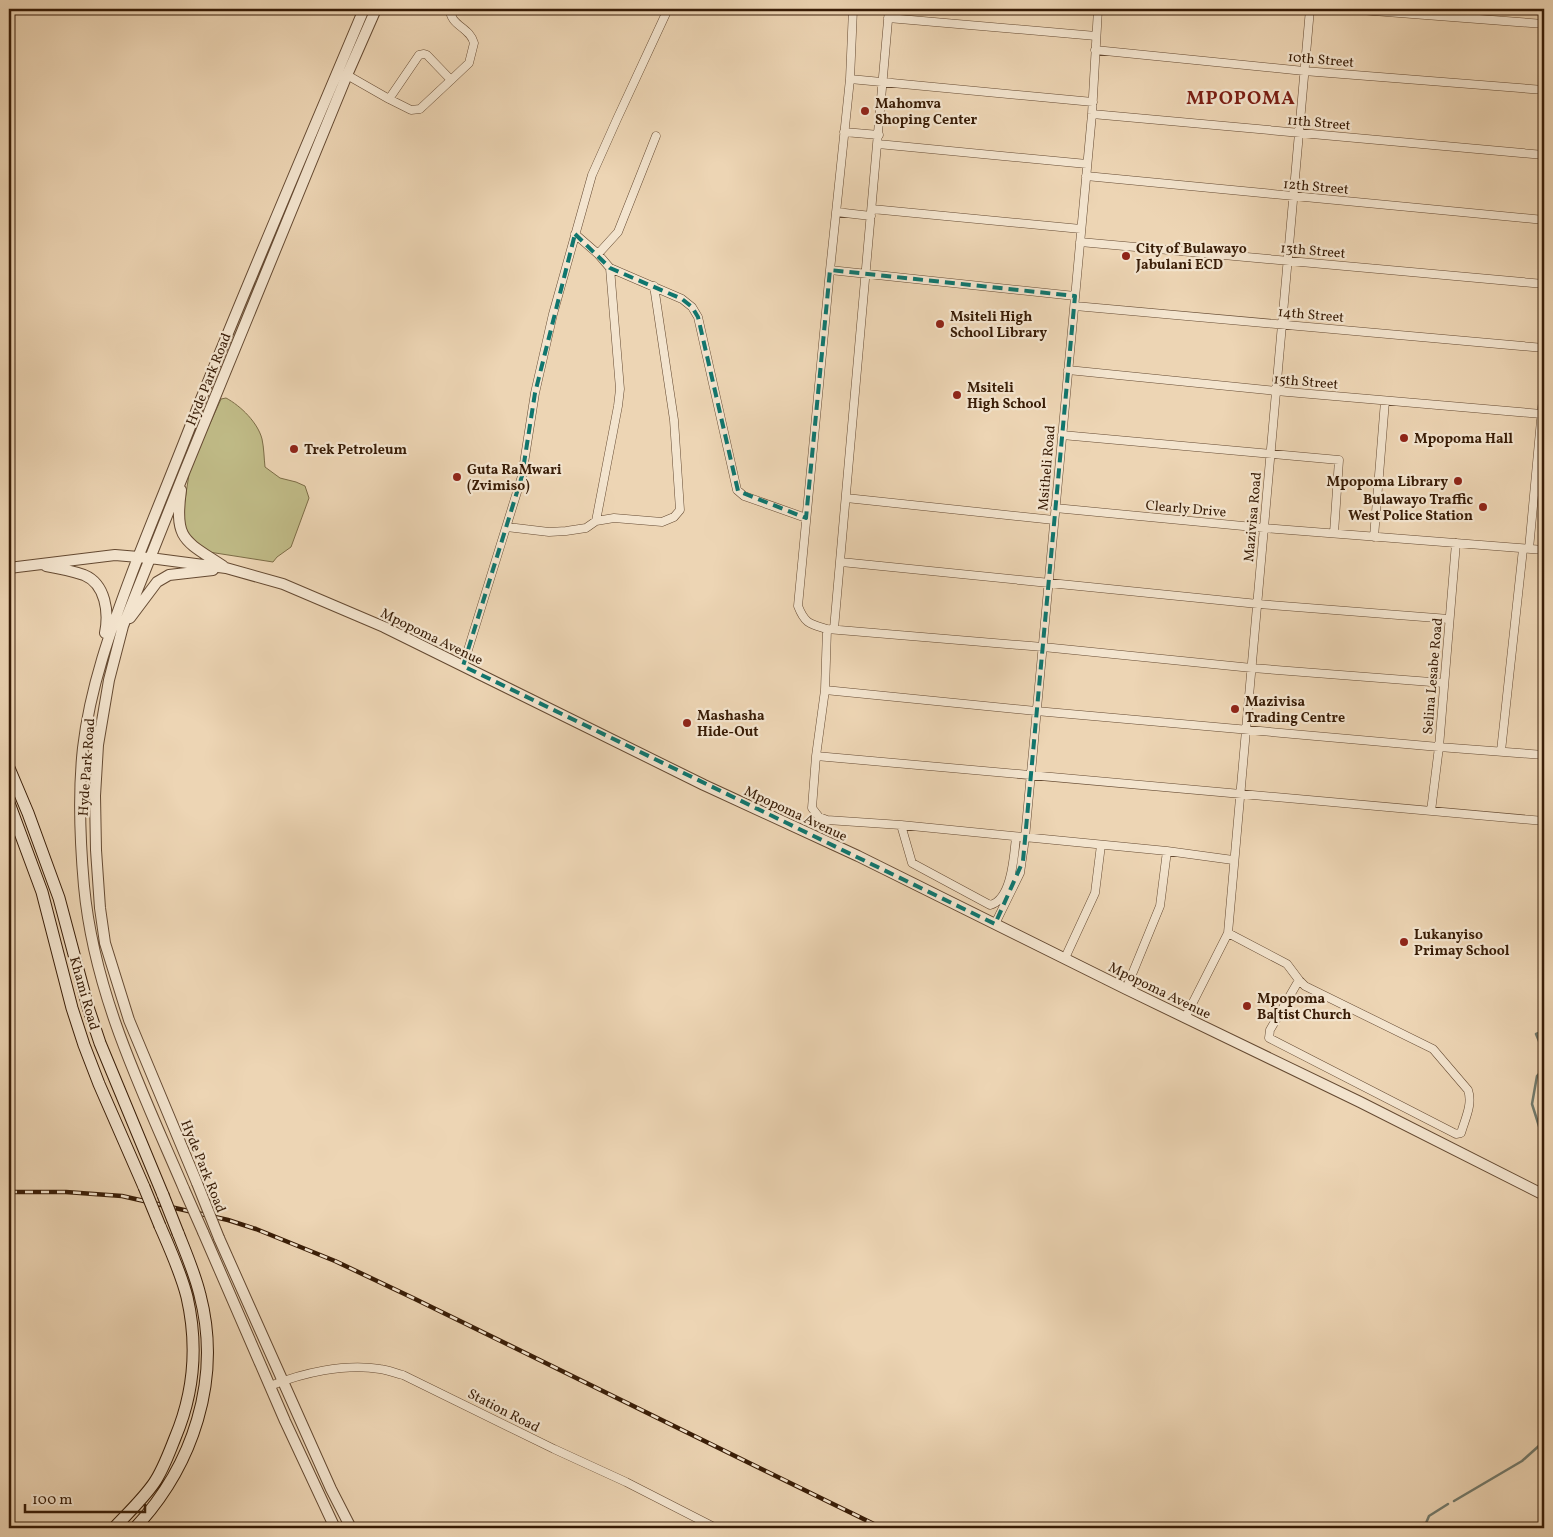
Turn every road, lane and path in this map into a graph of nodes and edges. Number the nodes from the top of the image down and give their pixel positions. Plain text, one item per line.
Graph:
1 (364, 9) edge
2 (376, 9) edge
3 (450, 9) edge
4 (668, 9) edge
5 (852, 9) edge
6 (889, 9) edge
7 (1098, 9) edge
8 (1310, 9) edge
9 (1347, 9) edge
10 (888, 18) junction
11 (1544, 24) edge
12 (1096, 36) junction
13 (1095, 50) junction
14 (1304, 71) junction
15 (347, 75) junction
16 (850, 79) junction
17 (451, 80) junction
18 (883, 81) junction
19 (1544, 90) edge
20 (390, 99) junction
21 (1093, 102) junction
22 (1092, 114) junction
23 (844, 132) junction
24 (1299, 133) junction
25 (879, 135) junction
26 (656, 136) dead end
27 (878, 144) junction
28 (1544, 155) edge
29 (1087, 164) junction
30 (1086, 176) junction
31 (1294, 197) junction
32 (836, 212) junction
33 (872, 212) junction
34 (1544, 220) edge
35 (1081, 229) junction
36 (575, 234) junction
37 (1080, 242) junction
38 (598, 254) junction
39 (1288, 261) junction
40 (610, 268) junction
41 (830, 270) junction
42 (866, 274) junction
43 (1544, 284) edge
44 (654, 286) junction
45 (1075, 296) junction
46 (1075, 306) junction
47 (1282, 324) junction
48 (1544, 348) edge
49 (1068, 370) junction
50 (1544, 388) edge
51 (1276, 391) junction
52 (1385, 401) junction
53 (1542, 414) junction
54 (1062, 435) junction
55 (1270, 454) junction
56 (1541, 467) edge
57 (184, 473) junction
58 (846, 498) junction
59 (1055, 508) junction
60 (806, 518) junction
61 (1054, 520) junction
62 (596, 521) junction
63 (507, 527) junction
64 (1264, 528) junction
65 (1334, 533) junction
66 (1374, 537) junction
67 (1456, 543) junction
68 (1526, 549) junction
69 (1544, 550) edge
70 (138, 557) junction
71 (150, 558) junction
72 (841, 562) junction
73 (40, 564) junction
74 (9, 568) edge
75 (226, 568) junction
76 (1048, 584) junction
77 (1258, 604) junction
78 (1449, 619) junction
79 (124, 626) junction
80 (831, 629) junction
81 (1042, 647) junction
82 (100, 663) junction
83 (463, 666) junction
84 (1252, 668) junction
85 (1444, 683) junction
86 (825, 690) junction
87 (1036, 711) junction
88 (1246, 730) junction
89 (1439, 747) junction
90 (1502, 751) junction
91 (1544, 755) edge
92 (816, 756) junction
93 (9, 768) edge
94 (1030, 775) junction
95 (1241, 794) junction
96 (9, 803) edge
97 (1431, 811) junction
98 (1544, 821) edge
99 (901, 825) junction
100 (1016, 836) junction
101 (1025, 838) junction
102 (1101, 845) junction
103 (1167, 851) junction
104 (1234, 860) junction
105 (995, 924) junction
106 (1228, 933) junction
107 (1065, 958) junction
108 (1298, 980) junction
109 (1126, 989) junction
110 (1185, 1018) junction
111 (1544, 1195) edge
112 (282, 1381) junction
113 (270, 1386) junction
114 (114, 1528) edge
115 (135, 1528) edge
116 (335, 1528) edge
117 (351, 1528) edge
118 (716, 1528) edge

1 - 70 street, Hyde Park Road
2 - 15 street, Hyde Park Road
3 - 17 street
4 - 36 street
5 - 16 street
6 - 10 street
7 - 12 street, Msitheli Road
8 - 14 street, Mazivisa Road
9 - 11 street
10 - 12 street
10 - 18 street
12 - 13 street, Msitheli Road
13 - 14 street, 10th Street
13 - 21 street, Msitheli Road
14 - 19 street, 10th Street
14 - 24 street, Mazivisa Road
15 - 20 street
15 - 57 street, Hyde Park Road
16 - 18 street
16 - 23 street
17 - 20 street
17 - 20 street
18 - 21 street
18 - 25 street
21 - 22 street, Msitheli Road
22 - 24 street, 11th Street
22 - 29 street, Msitheli Road
23 - 25 street
23 - 32 street
24 - 28 street, 11th Street
24 - 31 street, Mazivisa Road
25 - 27 street
26 - 38 street
27 - 29 street
27 - 33 street
29 - 30 street, Msitheli Road
30 - 31 street, 12th Street
30 - 35 street, Msitheli Road
31 - 34 street, 12th Street
31 - 39 street, Mazivisa Road
32 - 33 street
32 - 41 street
33 - 35 street
33 - 42 street
35 - 37 street, Msitheli Road
36 - 38 street
36 - 63 street
37 - 39 street, 13th Street
37 - 45 street, Msitheli Road
38 - 40 street
39 - 43 street, 13th Street
39 - 47 street, Mazivisa Road
40 - 44 street
40 - 62 street
41 - 42 street
41 - 60 street
42 - 45 street
42 - 58 street
44 - 60 street
44 - 62 street
45 - 46 street, Msitheli Road
46 - 47 street, 14th Street
46 - 49 street, Msitheli Road
47 - 48 street, 14th Street
47 - 51 street, Mazivisa Road
49 - 51 street, 15th Street
49 - 54 street, Msitheli Road
50 - 53 street
51 - 52 street, 15th Street
51 - 55 street, Mazivisa Road
52 - 53 street, 15th Street
52 - 66 street
53 - 56 street
54 - 55 street
54 - 59 street, Msitheli Road
55 - 64 street, Mazivisa Road
55 - 65 street
56 - 68 street
57 - 71 street, Hyde Park Road
57 - 75 street
58 - 61 street
58 - 72 street
59 - 61 street, Msitheli Road
59 - 64 street, Clearly Drive
60 - 80 street
61 - 76 street, Msitheli Road
62 - 63 street
63 - 83 street
64 - 65 street, Clearly Drive
64 - 77 street, Mazivisa Road
65 - 66 street, Clearly Drive
66 - 67 street, Clearly Drive
67 - 68 street, Clearly Drive
67 - 78 street, Selina Lesabe Road
68 - 69 street, Clearly Drive
68 - 90 street
70 - 71 street, Mpopoma Avenue
70 - 73 street, Mpopoma Avenue
70 - 82 street, Hyde Park Road
71 - 75 street, Mpopoma Avenue
71 - 79 street, Hyde Park Road
72 - 76 street
72 - 80 street
73 - 74 street, Mpopoma Avenue
73 - 82 street
75 - 79 street
75 - 83 street, Mpopoma Avenue
76 - 77 street
76 - 81 street, Msitheli Road
77 - 78 street
77 - 84 street, Mazivisa Road
78 - 85 street, Selina Lesabe Road
79 - 112 street, Hyde Park Road, bridge
80 - 81 street
80 - 86 street
81 - 84 street
81 - 87 street, Msitheli Road
82 - 113 street, Hyde Park Road, bridge
83 - 105 street, Mpopoma Avenue
84 - 85 street
84 - 88 street, Mazivisa Road
85 - 89 street, Selina Lesabe Road
86 - 87 street
86 - 92 street
87 - 88 street
87 - 94 street, Msitheli Road
88 - 89 street
88 - 95 street, Mazivisa Road
89 - 90 street
89 - 97 street, Selina Lesabe Road
90 - 91 street
92 - 94 street
92 - 99 street
93 - 115 main road, bridge
94 - 95 street
94 - 101 street, Msitheli Road
95 - 97 street
95 - 104 street, Mazivisa Road
96 - 114 main road, Khami Road, bridge
97 - 98 street
99 - 100 street
99 - 100 street
100 - 101 street
101 - 102 street
101 - 105 street, Msitheli Road
102 - 103 street
102 - 107 street
103 - 104 street
103 - 109 street
104 - 106 street, Mazivisa Road
105 - 107 street, Mpopoma Avenue
106 - 108 street
106 - 110 street, Mazivisa Road
107 - 109 street, Mpopoma Avenue
108 - 108 street
109 - 110 street, Mpopoma Avenue
110 - 111 street, Mpopoma Avenue
112 - 113 street, Station Road
112 - 117 street, Hyde Park Road
112 - 118 street, Station Road
113 - 116 street, Hyde Park Road

